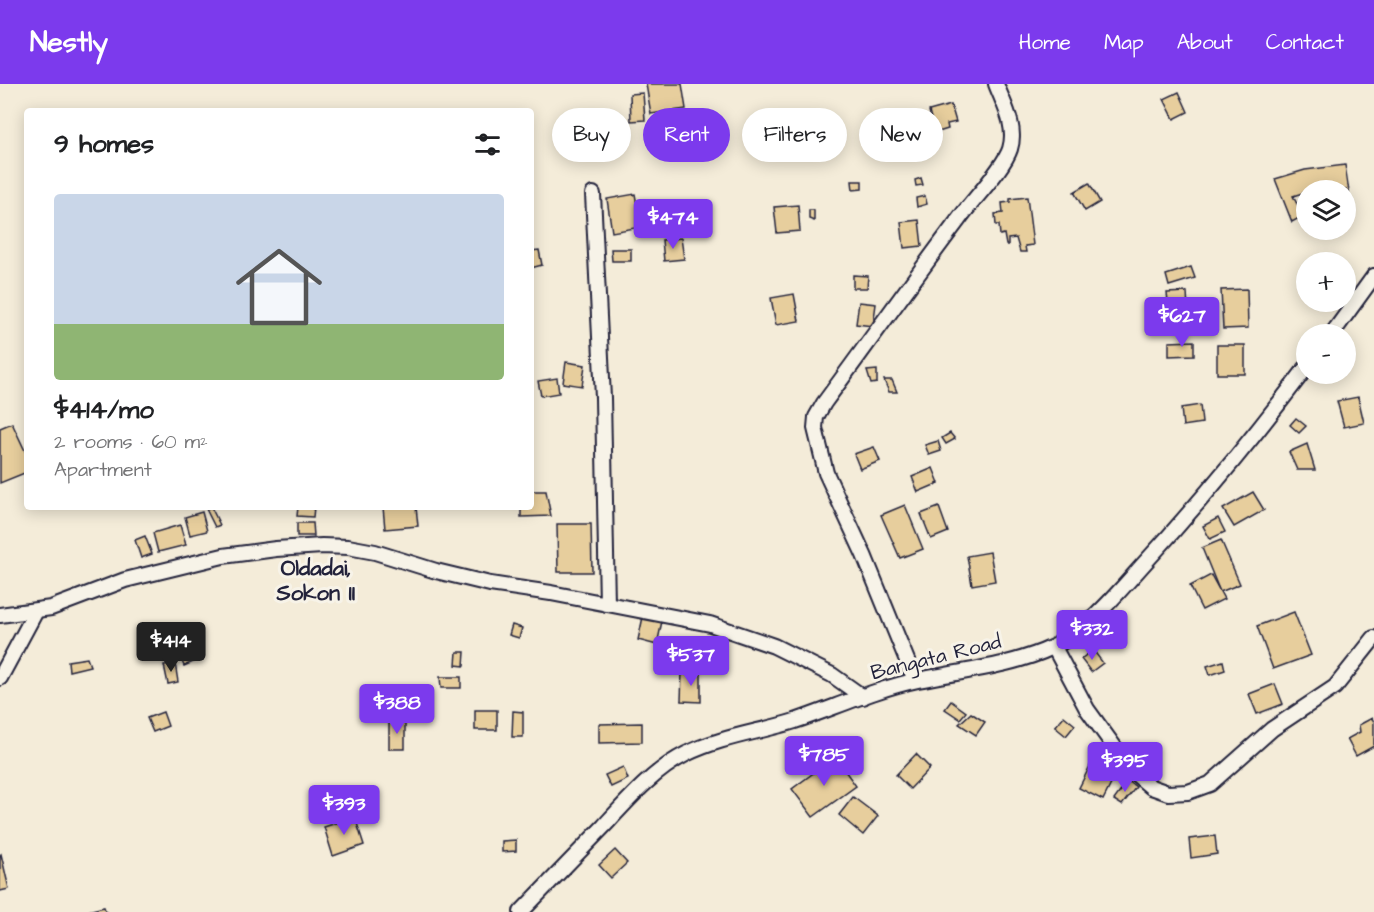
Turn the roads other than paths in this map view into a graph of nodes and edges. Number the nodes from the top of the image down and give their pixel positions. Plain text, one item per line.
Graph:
1 (996, 84) edge
2 (593, 194) dead end
3 (1374, 276) edge
4 (1339, 324) edge
5 (1296, 381) edge
6 (607, 604) junction
7 (36, 611) junction
8 (0, 615) edge
9 (1374, 638) edge
10 (1054, 647) junction
11 (0, 678) edge
12 (915, 681) junction
13 (863, 697) junction
14 (521, 912) edge

1 - 12 street
2 - 6 street
3 - 4 street
5 - 10 street, Bangata Road
6 - 7 street
6 - 13 street
7 - 8 street
7 - 11 street
9 - 10 street
10 - 12 street, Bangata Road
12 - 13 street, Bangata Road
13 - 14 street, Bangata Road

